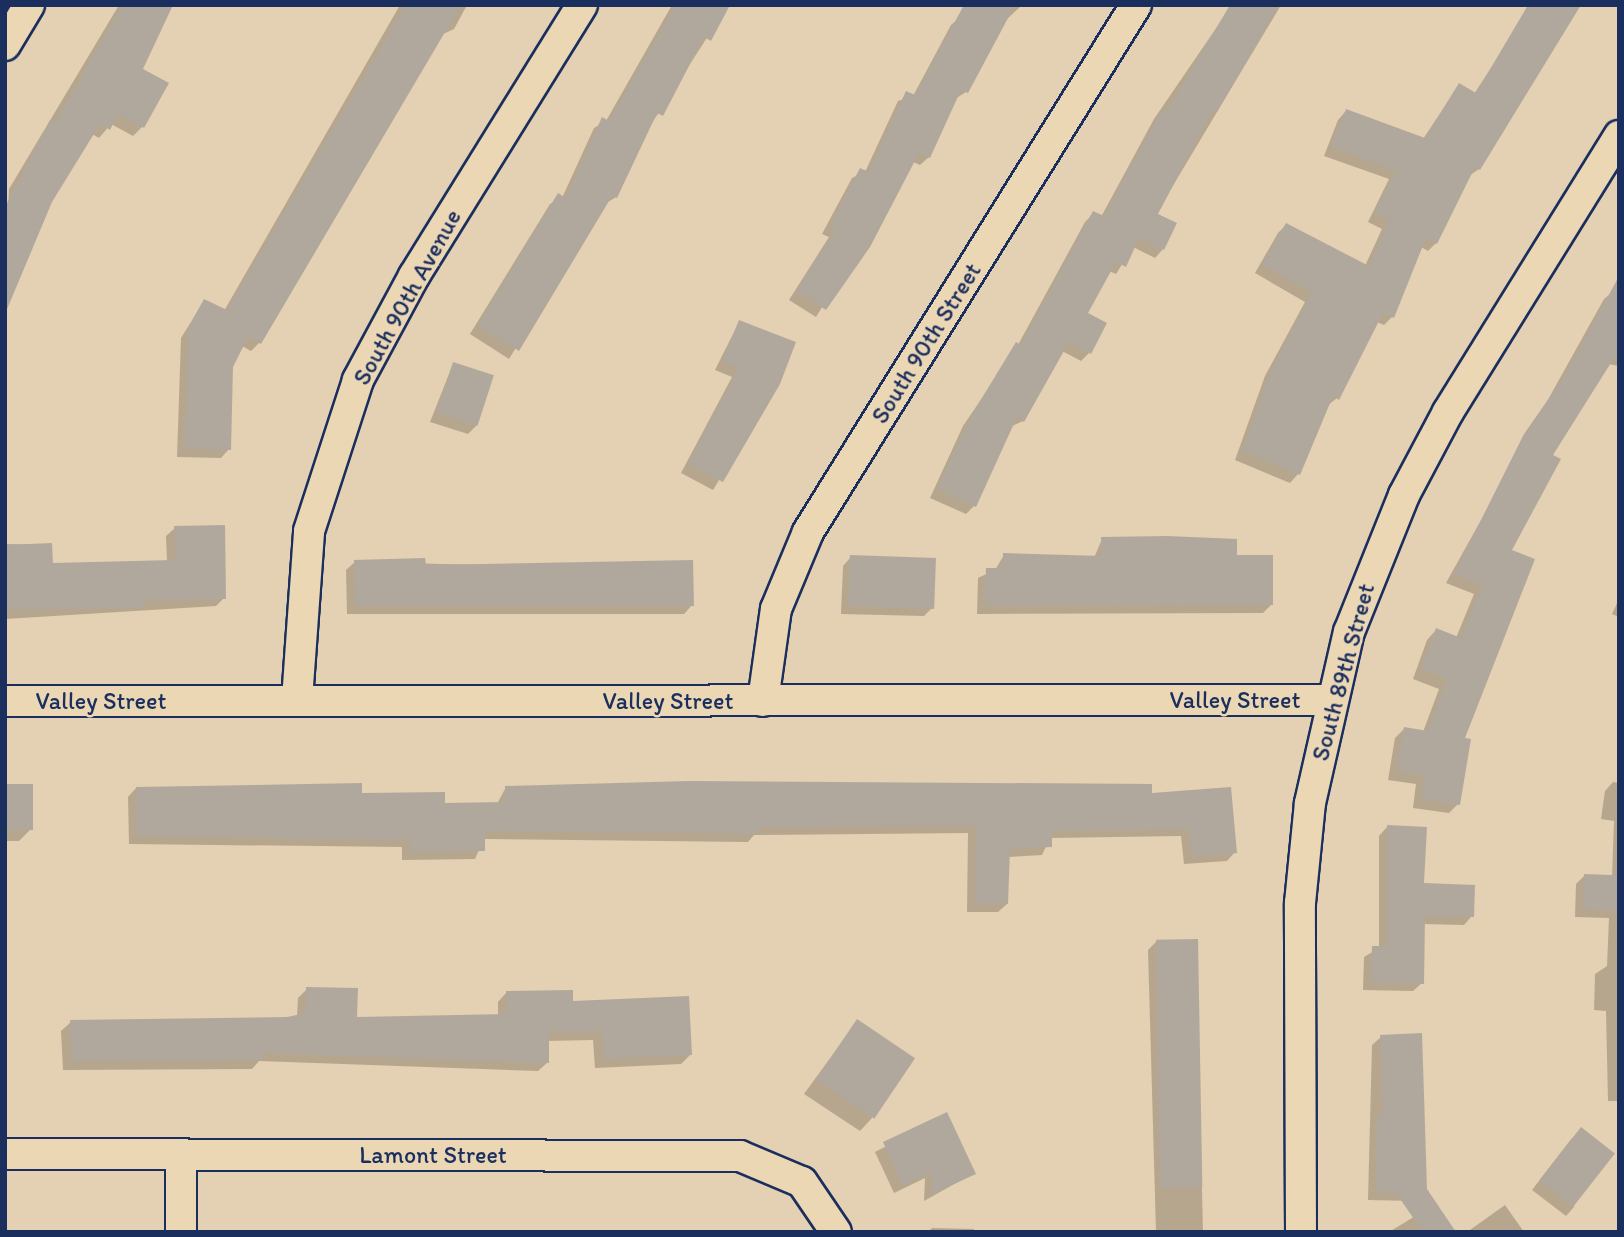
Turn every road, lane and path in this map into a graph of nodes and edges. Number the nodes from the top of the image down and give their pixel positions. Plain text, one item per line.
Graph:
1 (29, 5) edge
2 (582, 5) edge
3 (1136, 5) edge
4 (5, 45) edge
5 (1619, 136) edge
6 (297, 700) junction
7 (1331, 700) junction
8 (5, 701) edge
9 (763, 701) junction
10 (5, 1154) edge
11 (181, 1154) junction
12 (835, 1228) edge
13 (181, 1232) edge
14 (1301, 1232) edge

1 - 4 street
2 - 6 street, South 90th Avenue
3 - 9 street, South 90th Street
5 - 7 street, South 89th Street
6 - 8 street, Valley Street
6 - 9 street, Valley Street
7 - 9 street, Valley Street
7 - 14 street, South 89th Street
10 - 11 street, Lamont Street
11 - 12 street, Lamont Street
11 - 13 street

